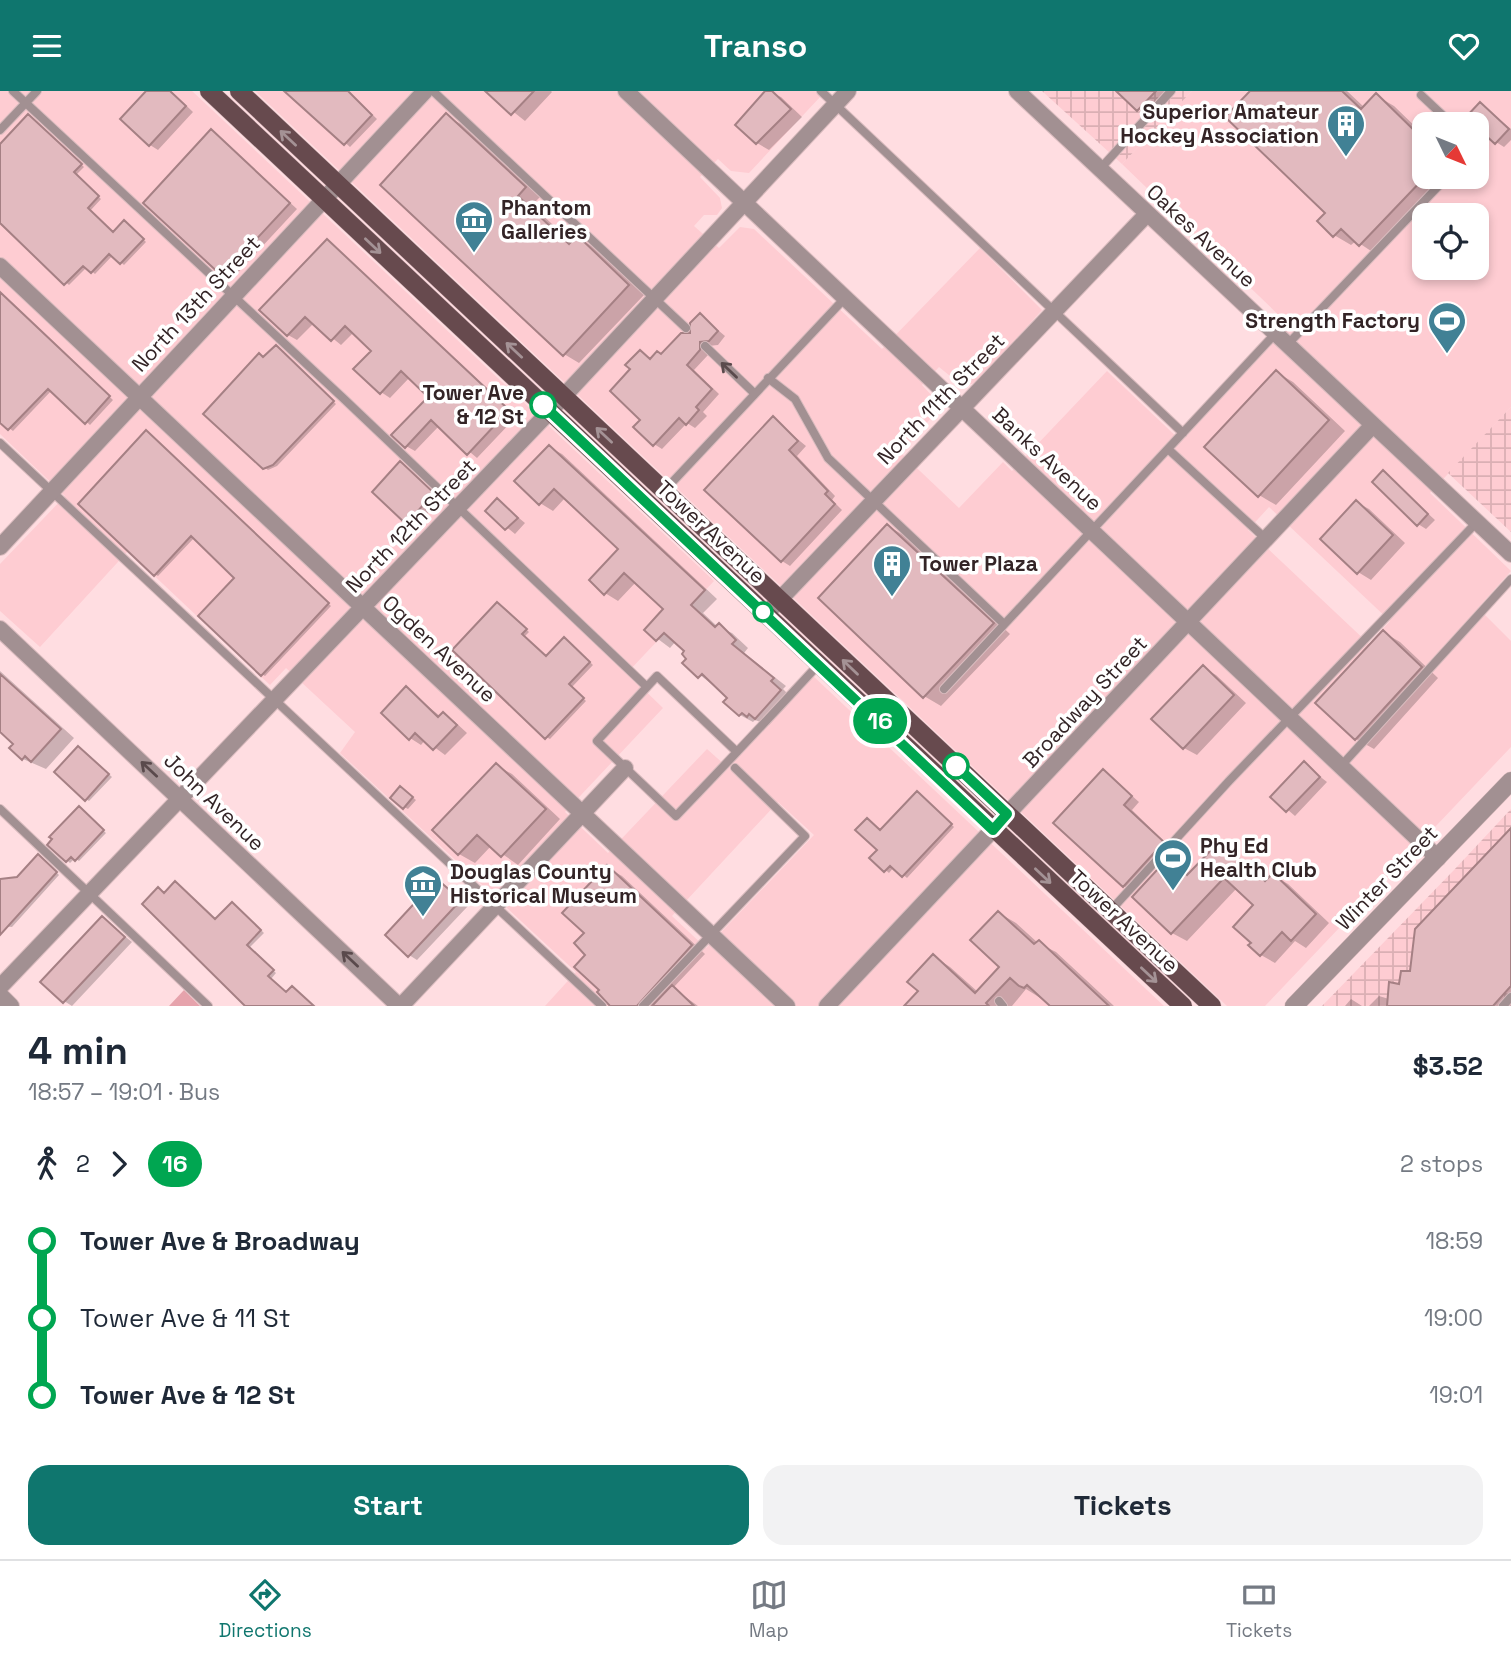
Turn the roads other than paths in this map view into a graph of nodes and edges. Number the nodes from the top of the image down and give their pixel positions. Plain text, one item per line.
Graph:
1 (13, 91) edge
2 (37, 91) edge
3 (209, 91) edge
4 (239, 91) edge
5 (425, 91) edge
6 (433, 91) edge
7 (626, 91) edge
8 (821, 91) edge
9 (848, 91) edge
10 (1171, 91) edge
11 (1023, 93) edge
12 (1421, 95) dead end
13 (26, 103) junction
14 (835, 105) junction
15 (1439, 112) edge
16 (0, 130) edge
17 (1100, 169) junction
18 (338, 184) junction
19 (1435, 189) edge
20 (324, 199) junction
21 (743, 202) junction
22 (1147, 214) junction
23 (0, 266) edge
24 (232, 297) junction
25 (845, 298) junction
26 (655, 299) junction
27 (1053, 312) junction
28 (686, 328) dead end
29 (1281, 340) junction
30 (705, 346) dead end
31 (768, 378) junction
32 (754, 393) junction
33 (139, 396) junction
34 (563, 397) junction
35 (961, 408) junction
36 (550, 411) junction
37 (1372, 426) junction
38 (1183, 433) junction
39 (0, 443) edge
40 (1168, 449) junction
41 (52, 491) junction
42 (664, 491) junction
43 (873, 502) junction
44 (457, 508) junction
45 (1477, 522) junction
46 (1092, 531) junction
47 (1266, 539) junction
48 (0, 547) edge
49 (1511, 554) edge
50 (1511, 579) edge
51 (780, 600) junction
52 (362, 606) junction
53 (766, 614) junction
54 (1189, 622) junction
55 (1004, 624) junction
56 (0, 629) edge
57 (819, 664) junction
58 (647, 687) junction
59 (944, 689) dead end
60 (273, 700) junction
61 (1290, 717) junction
62 (737, 752) junction
63 (1341, 766) junction
64 (625, 768) junction
65 (735, 768) dead end
66 (1511, 781) edge
67 (180, 798) junction
68 (0, 809) edge
69 (582, 813) junction
70 (1007, 814) junction
71 (993, 830) junction
72 (1438, 858) junction
73 (90, 894) junction
74 (495, 905) junction
75 (1111, 910) junction
76 (711, 935) junction
77 (0, 987) edge
78 (0, 995) edge
79 (1511, 997) edge
80 (11, 1006) edge
81 (208, 1006) edge
82 (400, 1006) edge
83 (601, 1006) edge
84 (643, 1006) edge
85 (787, 1006) edge
86 (827, 1006) edge
87 (1183, 1006) edge
88 (1212, 1006) edge
89 (1294, 1006) edge
90 (1503, 1006) edge

1 - 13 lane
2 - 13 lane
3 - 20 main road, Tower Avenue
18 -> 4 main road, Tower Avenue
5 - 18 street, North 13th Street
6 - 26 lane
7 - 21 street, Banks Avenue
8 - 14 lane
9 - 14 street, North 12th Street
10 - 17 lane
11 - 17 street, Oakes Avenue
12 - 15 lane
13 - 16 lane
13 - 24 lane
14 - 21 street, North 12th Street
14 - 27 lane
17 - 22 street, Oakes Avenue
18 - 20 street, North 13th Street
34 -> 18 main road, Tower Avenue
19 - 29 lane
20 - 24 street, North 13th Street
20 -> 36 main road, Tower Avenue
21 - 25 street, Banks Avenue
21 - 26 street, North 12th Street
22 - 27 street, North 11th Street
22 - 29 street, Oakes Avenue
23 - 33 street, Ogden Avenue
24 - 33 street, North 13th Street
24 - 44 lane
25 - 31 lane
25 - 35 street, Banks Avenue
26 - 28 lane
26 - 34 street, North 12th Street
27 - 35 street, North 11th Street
27 - 38 lane
29 - 37 street, Oakes Avenue
29 - 38 lane
32 -> 30 lane
31 - 32 lane
31 - 43 lane
32 - 42 lane
33 - 41 street, North 13th Street
33 - 52 street, Ogden Avenue
34 - 36 street, North 12th Street
42 -> 34 main road, Tower Avenue
35 - 43 street, North 11th Street
35 - 46 street, Banks Avenue
36 - 44 street, North 12th Street
36 - 53 main road, Tower Avenue
37 - 45 street, Oakes Avenue
37 - 47 street, Broadway Street
38 - 40 lane
39 - 41 lane
40 - 46 lane
40 - 47 lane
41 - 48 street, North 13th Street
41 - 60 lane
42 - 51 main road, Tower Avenue
43 - 51 street, North 11th Street
43 - 55 lane
44 - 52 street, North 12th Street
44 - 58 lane
45 - 49 street, Oakes Avenue
45 - 61 lane
46 - 54 street, Banks Avenue
46 - 55 lane
47 - 54 street, Broadway Street
50 - 63 lane
51 - 53 street, North 11th Street
70 -> 51 main road, Tower Avenue
52 - 60 street, North 12th Street
52 - 69 street, Ogden Avenue
53 - 57 main road, Tower Avenue
54 - 61 street, Banks Avenue
54 - 70 street, Broadway Street
55 - 59 lane
67 -> 56 street, John Avenue
57 - 62 lane
57 - 71 main road, Tower Avenue
58 - 62 lane
58 - 64 lane
60 - 67 street, North 12th Street
60 - 74 lane
61 - 63 street, Banks Avenue
61 - 75 lane
62 - 64 lane
63 - 72 street, Banks Avenue
64 - 69 street
65 - 76 lane
66 - 72 street, Winter Street
67 - 73 street, North 12th Street
82 -> 67 street, John Avenue
68 - 73 lane
69 - 74 street
69 - 76 street, Ogden Avenue
70 - 71 street, Broadway Street
70 - 75 main road, Tower Avenue
71 - 86 street, Broadway Street
71 -> 87 main road, Tower Avenue
72 - 89 street, Winter Street
73 - 77 street, North 12th Street
73 - 81 lane
74 - 82 street
74 - 83 lane
75 - 88 main road, Tower Avenue
76 - 84 lane
76 - 85 street, Ogden Avenue
78 - 80 street
79 - 90 lane

